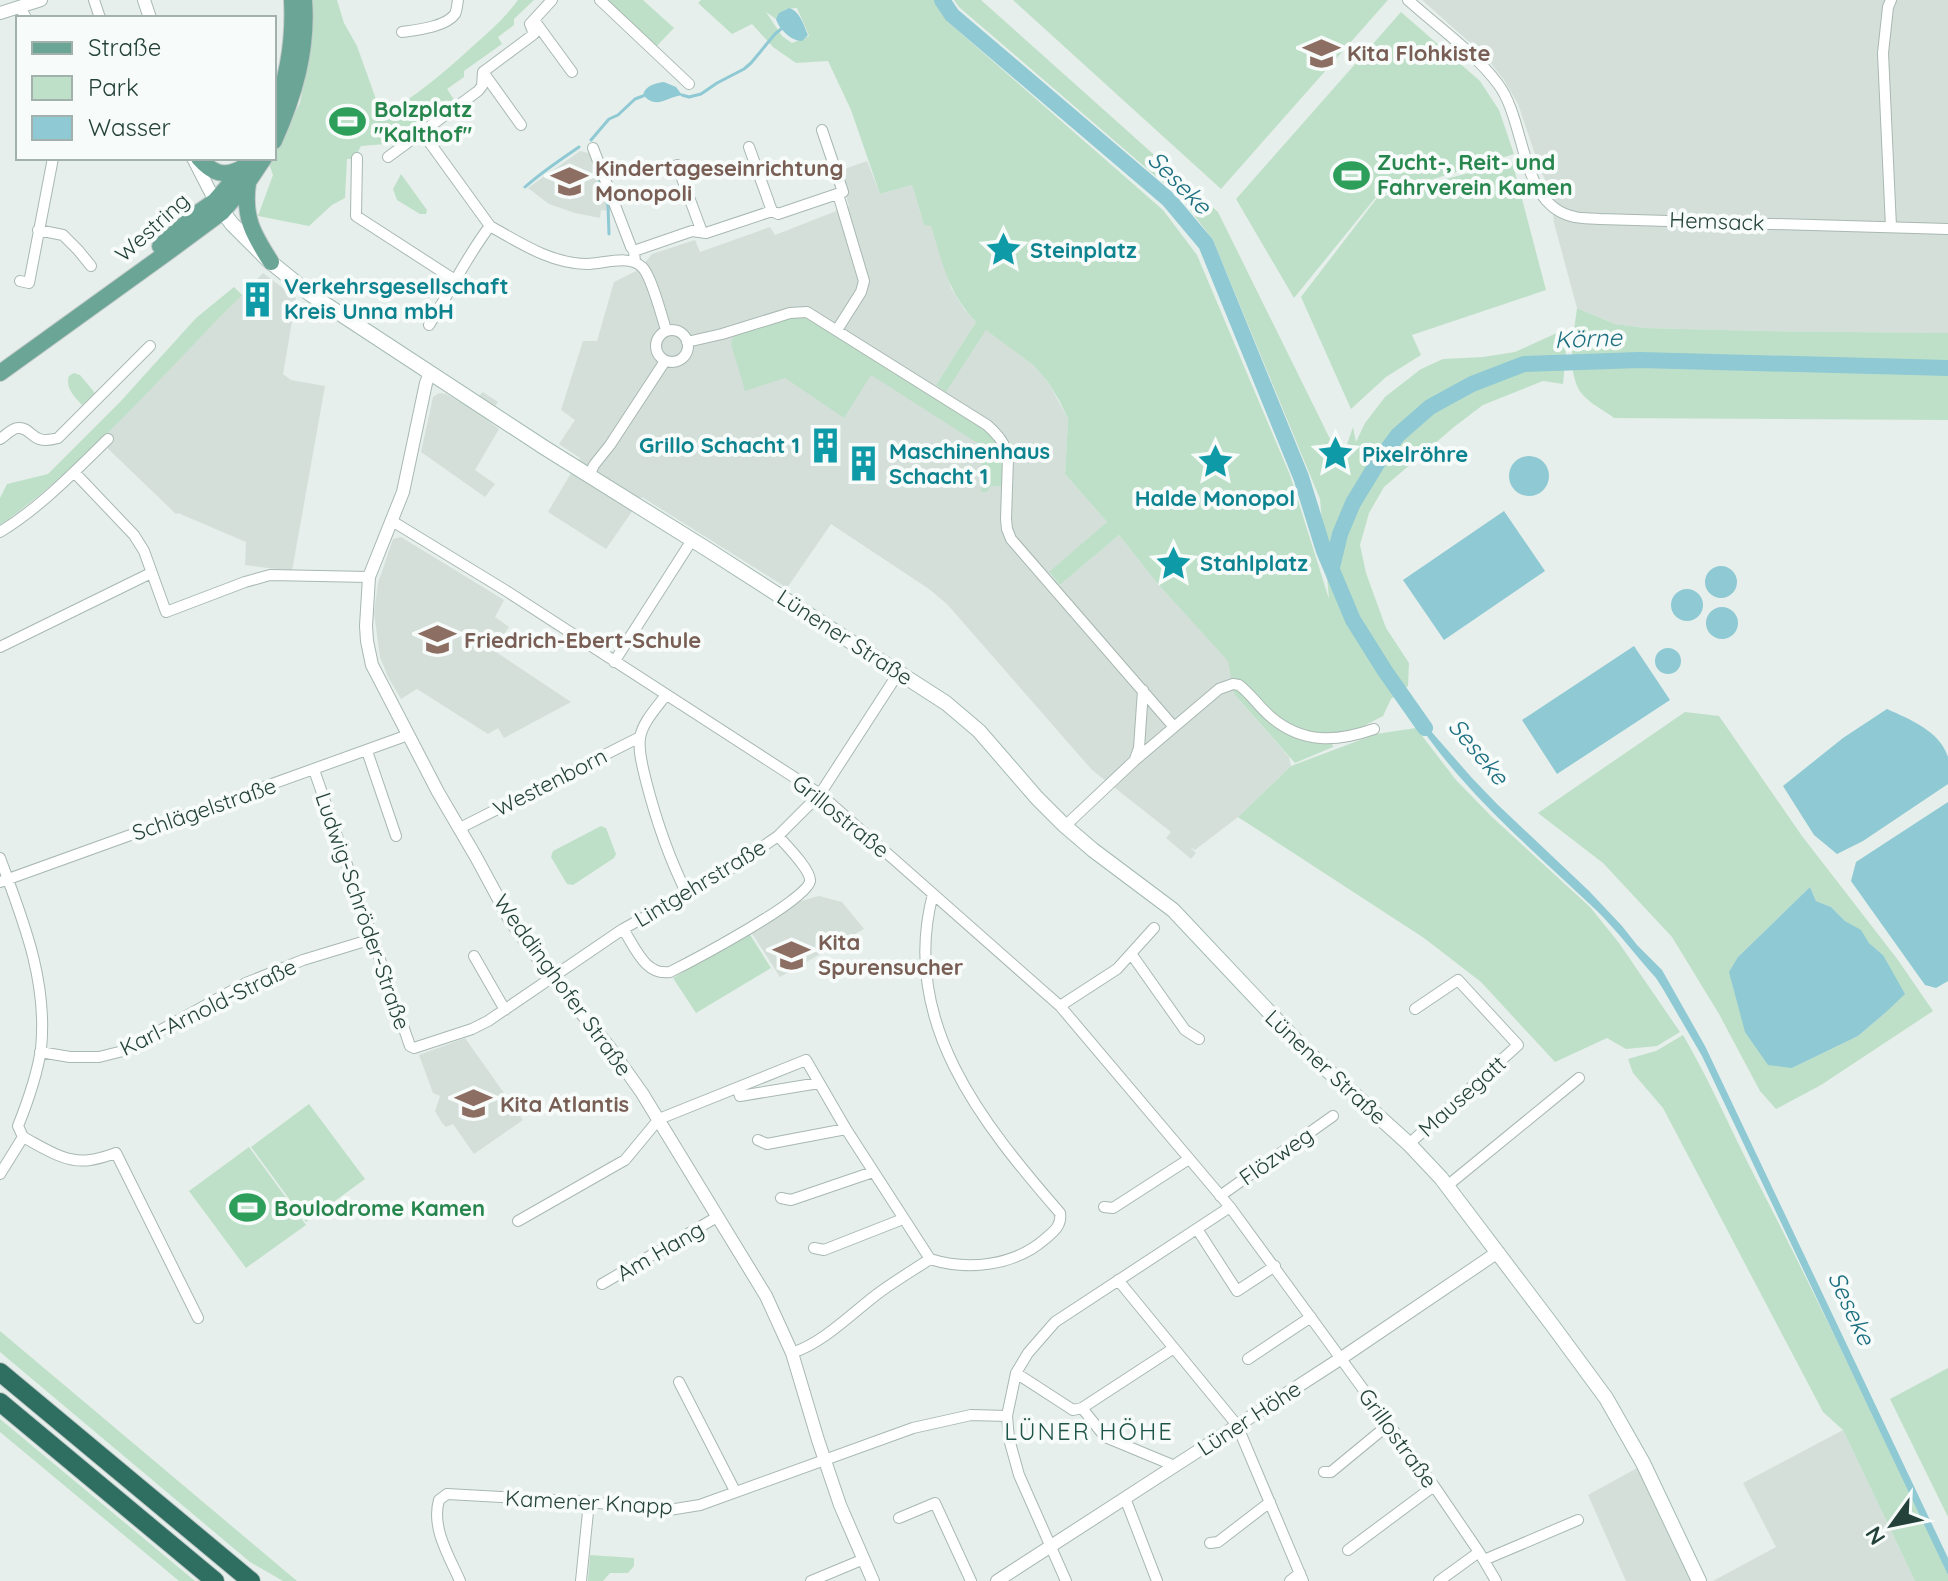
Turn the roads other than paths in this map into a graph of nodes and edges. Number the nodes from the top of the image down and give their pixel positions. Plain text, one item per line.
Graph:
1 (40, 0) edge
2 (292, 0) edge
3 (304, 0) edge
4 (458, 0) edge
5 (552, 0) edge
6 (600, 0) edge
7 (1408, 0) edge
8 (1891, 0) edge
9 (10, 10) edge
10 (534, 20) junction
11 (402, 32) dead end
12 (483, 72) junction
13 (572, 72) dead end
14 (689, 84) dead end
15 (276, 106) edge
16 (521, 125) dead end
17 (822, 130) dead end
18 (422, 132) junction
19 (276, 136) edge
20 (749, 147) dead end
21 (593, 148) dead end
22 (388, 157) dead end
23 (357, 158) dead end
24 (53, 160) edge
25 (194, 160) edge
26 (201, 160) edge
27 (677, 165) dead end
28 (247, 169) edge
29 (838, 194) junction
30 (218, 206) junction
31 (772, 211) junction
32 (490, 226) junction
33 (1891, 227) junction
34 (1948, 229) edge
35 (38, 230) junction
36 (702, 232) junction
37 (635, 256) junction
38 (271, 262) junction
39 (91, 266) dead end
40 (455, 280) junction
41 (20, 281) dead end
42 (429, 325) dead end
43 (666, 330) junction
44 (837, 330) junction
45 (687, 342) junction
46 (150, 346) dead end
47 (665, 361) junction
48 (0, 373) edge
49 (430, 373) junction
50 (0, 439) edge
51 (108, 439) dead end
52 (74, 472) junction
53 (589, 476) junction
54 (392, 521) junction
55 (0, 532) edge
56 (692, 540) junction
57 (151, 573) junction
58 (369, 577) junction
59 (0, 647) edge
60 (614, 662) junction
61 (899, 672) junction
62 (1143, 690) junction
63 (666, 695) junction
64 (1174, 727) junction
65 (1374, 729) dead end
66 (408, 735) junction
67 (640, 737) junction
68 (367, 751) junction
69 (1134, 761) junction
70 (314, 770) junction
71 (820, 794) junction
72 (1065, 826) junction
73 (460, 828) junction
74 (396, 836) dead end
75 (778, 836) junction
76 (0, 858) edge
77 (4, 880) edge
78 (687, 894) junction
79 (933, 894) junction
80 (1154, 928) dead end
81 (623, 929) junction
82 (372, 939) junction
83 (1132, 955) junction
84 (474, 956) dead end
85 (552, 977) junction
86 (1060, 1006) junction
87 (1415, 1009) dead end
88 (505, 1010) junction
89 (1199, 1039) dead end
90 (40, 1052) junction
91 (1579, 1078) dead end
92 (819, 1083) junction
93 (737, 1088) junction
94 (1333, 1116) dead end
95 (659, 1119) junction
96 (846, 1129) junction
97 (23, 1137) junction
98 (758, 1140) dead end
99 (1409, 1144) junction
100 (1189, 1159) junction
101 (873, 1172) junction
102 (0, 1174) edge
103 (1447, 1186) junction
104 (1220, 1196) junction
105 (781, 1198) dead end
106 (1104, 1207) dead end
107 (1230, 1207) junction
108 (717, 1217) junction
109 (903, 1219) junction
110 (518, 1221) dead end
111 (1197, 1229) junction
112 (814, 1248) dead end
113 (1498, 1252) junction
114 (930, 1259) junction
115 (1275, 1266) junction
116 (1118, 1280) junction
117 (602, 1284) dead end
118 (1311, 1317) junction
119 (198, 1318) dead end
120 (1174, 1348) junction
121 (792, 1353) junction
122 (1248, 1359) dead end
123 (1340, 1359) junction
124 (0, 1372) edge
125 (1016, 1373) junction
126 (679, 1382) dead end
127 (0, 1402) edge
128 (1082, 1408) junction
129 (1007, 1416) junction
130 (1237, 1425) junction
131 (1388, 1425) junction
132 (825, 1459) junction
133 (1175, 1466) junction
134 (1324, 1472) dead end
135 (1434, 1486) junction
136 (735, 1491) junction
137 (1125, 1498) junction
138 (589, 1502) junction
139 (1270, 1502) junction
140 (899, 1518) dead end
141 (1578, 1520) dead end
142 (1210, 1543) dead end
143 (1050, 1546) junction
144 (1348, 1550) dead end
145 (1482, 1556) junction
146 (864, 1559) junction
147 (1302, 1577) edge
148 (215, 1581) edge
149 (251, 1581) edge
150 (460, 1581) edge
151 (581, 1581) edge
152 (811, 1581) edge
153 (873, 1581) edge
154 (971, 1581) edge
155 (997, 1581) edge
156 (1066, 1581) edge
157 (1157, 1581) edge
158 (1290, 1581) edge
159 (1439, 1581) edge
160 (1496, 1581) edge
161 (1699, 1581) edge

1 - 9 street
2 - 15 main road
3 - 19 main road
4 - 11 street
5 - 10 street
6 - 14 street
7 - 33 street, Hemsack
8 - 33 street
10 - 12 street
10 - 13 street
12 - 16 street
12 - 18 street
17 - 29 street
18 - 22 street
18 - 32 street
20 - 31 street
21 - 37 street
23 - 40 street
24 - 35 street
25 - 30 street, Lünener Straße
26 - 28 main road
27 - 36 street
28 - 30 main road, Westring
28 - 38 main road
29 - 31 street
29 - 44 street
30 - 38 main road, Lünener Straße
30 - 48 main road, Westring
31 - 36 street
32 - 37 street
32 - 40 street
33 - 34 street, Hemsack
35 - 39 street
35 - 41 street
36 - 37 street
37 - 43 street
38 - 49 main road, Lünener Straße
40 - 42 street
43 - 45 street
43 - 47 street
44 - 45 street
44 - 62 street
45 - 47 street
46 - 50 street
47 - 53 street
49 - 53 main road, Lünener Straße
49 - 54 street, Weddinghofer Straße
51 - 52 street
52 - 55 street
52 - 57 street
53 - 56 main road, Lünener Straße
54 - 58 street, Weddinghofer Straße
54 - 60 street, Grillostraße
56 - 60 street
56 - 61 main road, Lünener Straße
57 - 58 street
57 - 59 street
58 - 66 street, Weddinghofer Straße
60 - 63 street, Grillostraße
61 - 71 street, Lintgehrstraße
61 - 72 main road, Lünener Straße
62 - 64 street
62 - 69 street
63 - 67 street
63 - 71 street, Grillostraße
64 - 65 street
64 - 69 street
66 - 68 street, Schlägelstraße
66 - 73 street, Weddinghofer Straße
67 - 73 street, Westenborn
67 - 78 street
68 - 70 street, Schlägelstraße
68 - 74 street
69 - 72 street
70 - 77 street, Schlägelstraße
70 - 82 street, Ludwig-Schröder-Straße
71 - 75 street, Lintgehrstraße
71 - 79 street, Grillostraße
72 - 99 main road, Lünener Straße
73 - 85 street, Weddinghofer Straße
75 - 78 street, Lintgehrstraße
75 - 81 street, Lintgehrstraße
76 - 77 street
77 - 90 street
78 - 81 street, Lintgehrstraße
79 - 86 street, Grillostraße
79 - 114 street
80 - 83 street
81 - 85 street, Lintgehrstraße
82 - 88 street, Ludwig-Schröder-Straße
82 - 90 street, Karl-Arnold-Straße
83 - 86 street
83 - 89 street
84 - 88 street
85 - 88 street, Ludwig-Schröder-Straße
85 - 95 street, Weddinghofer Straße
86 - 100 street, Grillostraße
87 - 99 street, Mausegatt
90 - 97 street
91 - 103 street
92 - 93 street
92 - 93 street
92 - 96 street
93 - 95 street
94 - 104 street, Flözweg
95 - 108 street, Weddinghofer Straße
95 - 110 street
96 - 98 street
96 - 101 street
97 - 102 street
97 - 119 street
99 - 103 main road, Lünener Straße
100 - 104 street, Grillostraße
100 - 106 street
101 - 105 street
101 - 109 street
103 - 113 main road, Lünener Straße
104 - 107 street, Grillostraße
107 - 111 street
107 - 115 street, Grillostraße
108 - 117 street, Am Hang
108 - 121 street, Weddinghofer Straße
109 - 112 street
109 - 114 street
111 - 115 street
111 - 116 street
113 - 123 street, Lüner Höhe
113 - 161 main road, Lünener Straße
114 - 121 street
115 - 118 street, Grillostraße
116 - 120 street
116 - 125 street
118 - 122 street
118 - 123 street, Grillostraße
120 - 128 street
120 - 130 street
121 - 132 street, Weddinghofer Straße
123 - 130 street, Lüner Höhe
123 - 131 street, Grillostraße
124 - 149 highway
125 - 128 street
125 - 129 street
126 - 136 street
127 - 148 highway
128 - 133 street
129 - 132 street, Kamener Knapp
129 - 143 street
130 - 133 street, Lüner Höhe
130 - 139 street
131 - 134 street
131 - 135 street, Grillostraße
132 - 136 street, Kamener Knapp
132 - 146 street, Weddinghofer Straße
133 - 137 street, Lüner Höhe
135 - 144 street
135 - 145 street, Grillostraße
136 - 138 street, Kamener Knapp
137 - 143 street, Lüner Höhe
137 - 157 street
138 - 150 street, Kamener Knapp
138 - 151 street
139 - 142 street
139 - 147 street
140 - 154 street
141 - 145 street
143 - 155 street, Lüner Höhe
143 - 156 street
145 - 159 street
145 - 160 street, Grillostraße
146 - 152 street
146 - 153 street, Weddinghofer Straße
147 - 158 street

